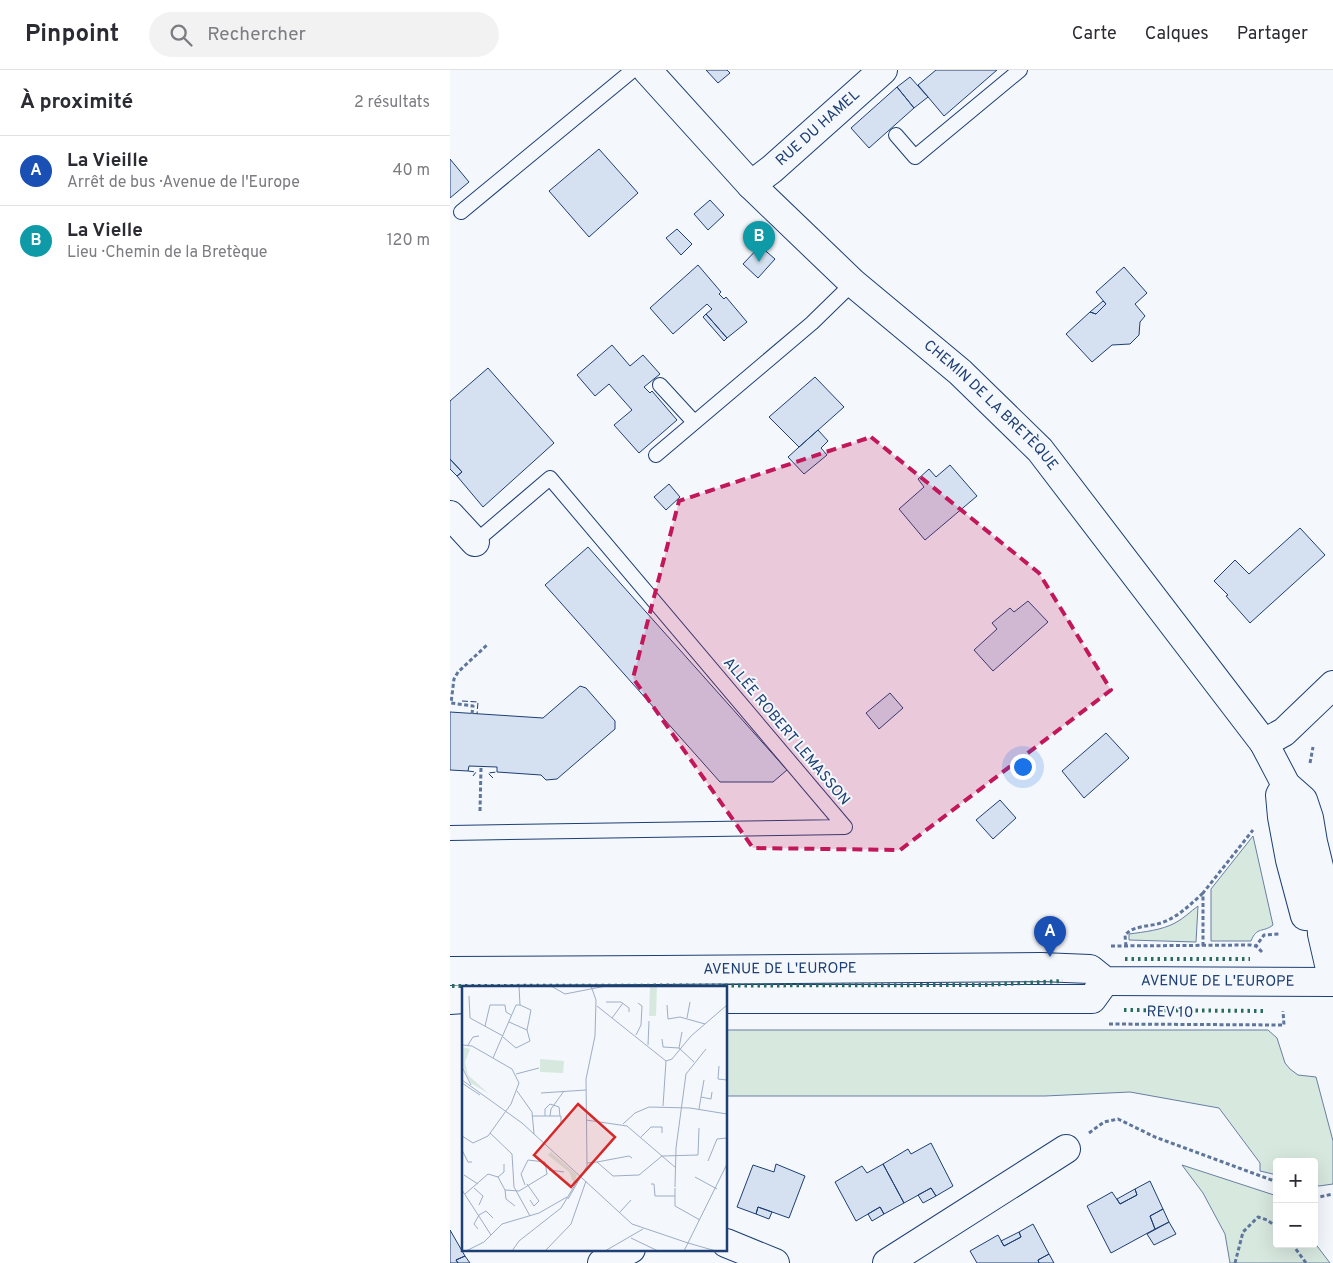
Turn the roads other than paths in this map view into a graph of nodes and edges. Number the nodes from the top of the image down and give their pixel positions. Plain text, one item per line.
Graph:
1 (633, 70) edge
2 (647, 70) edge
3 (883, 70) edge
4 (1020, 70) edge
5 (896, 135) dead end
6 (750, 186) junction
7 (461, 212) dead end
8 (852, 282) junction
9 (660, 385) dead end
10 (694, 422) junction
11 (656, 455) dead end
12 (450, 515) edge
13 (475, 542) joint
14 (1333, 685) edge
15 (1264, 743) junction
16 (450, 833) edge
17 (450, 971) edge
18 (1105, 981) junction
19 (1333, 982) edge
20 (728, 999) edge
21 (1066, 1149) road end
22 (728, 1244) edge
23 (629, 1250) edge
24 (602, 1263) edge
25 (776, 1263) edge
26 (887, 1263) edge

1 - 7 lane
2 - 6 street, CHEMIN DE LA BRETÈQUE
3 - 6 street, RUE DU HAMEL
4 - 5 lane
6 - 8 street, CHEMIN DE LA BRETÈQUE
8 - 10 lane
8 - 15 street, CHEMIN DE LA BRETÈQUE
9 - 10 lane
10 - 11 lane
12 - 13 street
13 - 16 lane, ALLÉE ROBERT LEMASSON
14 - 15 street
15 - 19 street, CHEMIN DE LA BRETÈQUE
17 - 18 street, AVENUE DE L'EUROPE
18 - 19 street, AVENUE DE L'EUROPE
18 - 20 street, AVENUE DE L'EUROPE
21 - 26 street
22 - 25 street
23 - 24 street

